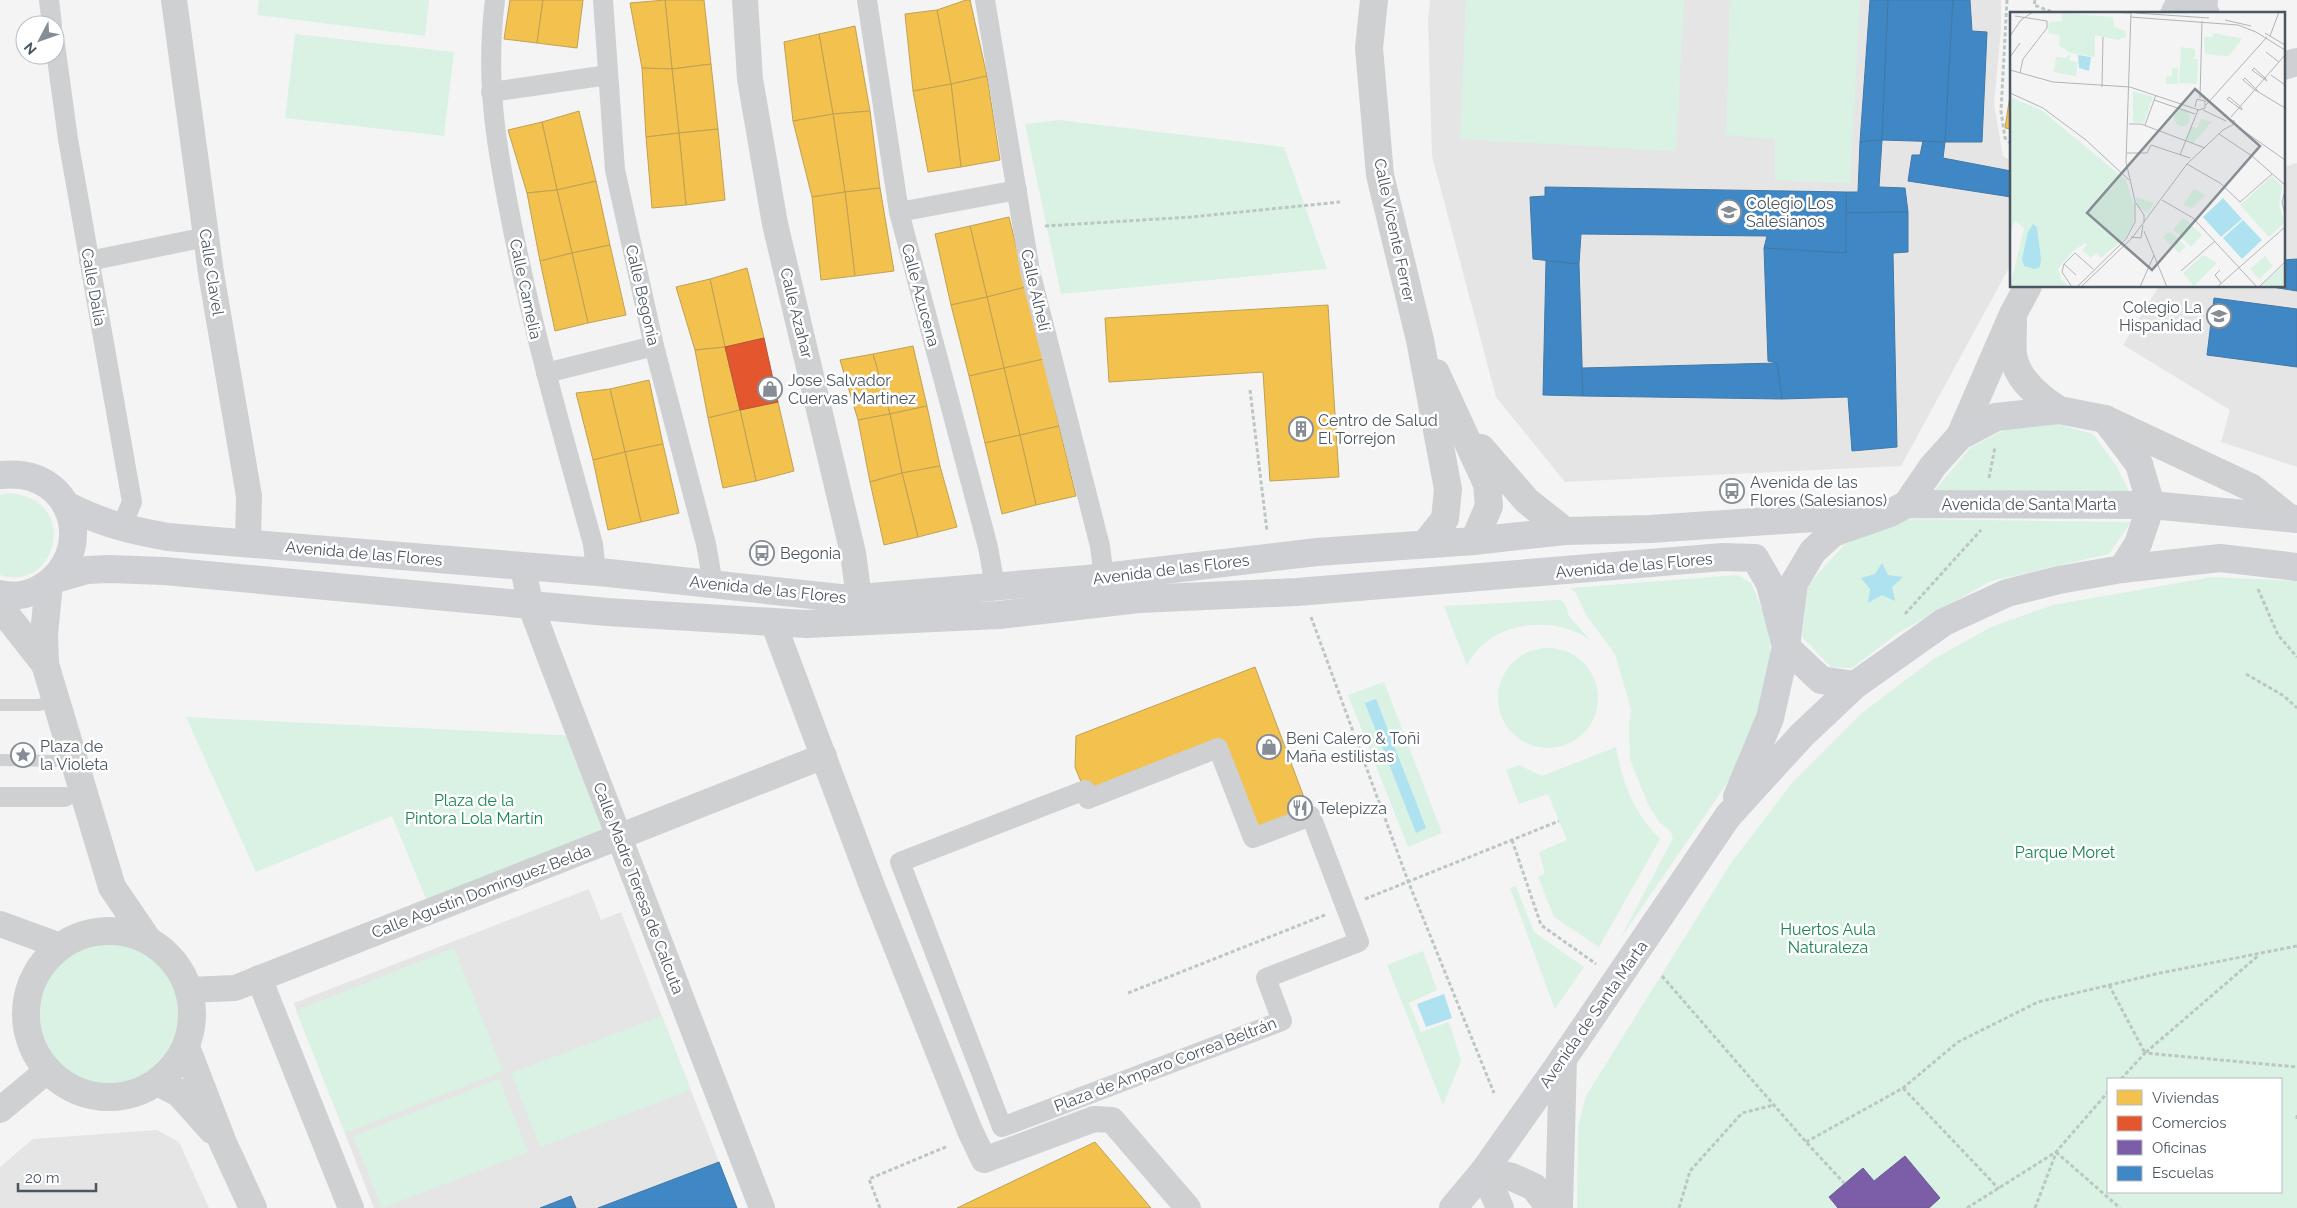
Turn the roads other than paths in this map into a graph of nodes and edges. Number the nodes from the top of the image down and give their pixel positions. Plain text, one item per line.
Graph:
1 (49, 0) edge
2 (174, 0) edge
3 (495, 0) edge
4 (602, 0) edge
5 (745, 0) edge
6 (867, 0) edge
7 (985, 0) edge
8 (1374, 0) edge
9 (2181, 0) edge
10 (2204, 0) edge
11 (2175, 12) edge
12 (2204, 12) edge
13 (51, 15) edge
14 (2297, 62) edge
15 (58, 65) edge
16 (2284, 66) edge
17 (608, 75) junction
18 (490, 92) junction
19 (1017, 190) junction
20 (899, 212) junction
21 (206, 237) junction
22 (89, 261) junction
23 (2027, 288) edge
24 (2013, 314) junction
25 (1420, 340) junction
26 (654, 346) junction
27 (546, 373) junction
28 (2059, 410) junction
29 (2105, 419) junction
30 (1460, 423) junction
31 (1960, 436) junction
32 (0, 475) edge
33 (1448, 489) junction
34 (66, 505) junction
35 (2151, 505) junction
36 (1898, 509) junction
37 (2293, 519) edge
38 (121, 528) junction
39 (1565, 531) junction
40 (1474, 541) junction
41 (248, 544) junction
42 (1425, 544) junction
43 (1723, 557) junction
44 (523, 567) junction
45 (2297, 567) edge
46 (2122, 569) junction
47 (596, 572) junction
48 (1104, 577) junction
49 (52, 581) junction
50 (713, 584) junction
51 (995, 586) junction
52 (1351, 588) junction
53 (0, 594) edge
54 (530, 604) junction
55 (0, 608) edge
56 (864, 610) junction
57 (773, 622) junction
58 (1786, 647) junction
59 (44, 664) junction
60 (1855, 685) junction
61 (55, 700) junction
62 (0, 705) edge
63 (824, 756) junction
64 (72, 759) junction
65 (0, 760) edge
66 (0, 797) edge
67 (65, 797) dead end
68 (1728, 816) junction
69 (619, 838) junction
70 (112, 887) junction
71 (0, 924) edge
72 (102, 930) junction
73 (148, 940) junction
74 (60, 946) junction
75 (259, 978) junction
76 (190, 990) junction
77 (186, 1046) junction
78 (1562, 1059) junction
79 (48, 1070) junction
80 (158, 1082) junction
81 (0, 1110) edge
82 (1002, 1128) joint
83 (223, 1143) junction
84 (1484, 1171) junction
85 (253, 1208) edge
86 (351, 1208) edge
87 (762, 1208) edge
88 (1188, 1208) edge
89 (1453, 1208) edge
90 (1500, 1208) edge
91 (1550, 1208) edge
92 (1559, 1208) edge

1 - 13 street
2 - 21 street, Calle Clavel
3 - 18 street, Calle Camelia
4 - 17 street, Calle Begonia
5 - 56 street, Calle Azahar
6 - 20 street, Calle Azucena
7 - 19 street, Calle Alhelí
8 - 25 street, Calle Vicente Ferrer
9 - 11 street
10 - 12 street
14 - 16 street
15 - 22 street, Calle Dalia
17 - 18 street
17 - 26 street, Calle Begonia
18 - 27 street, Calle Camelia
19 - 20 street
19 - 48 street, Calle Alhelí
20 - 51 street, Calle Azucena
21 - 22 street
21 - 41 street, Calle Clavel
22 - 38 street, Calle Dalia
23 - 24 street
24 - 28 street
24 - 31 street
25 - 30 street, Calle Vicente Ferrer
25 - 33 street, Calle Vicente Ferrer
26 - 27 street
26 - 50 street, Calle Begonia
27 - 47 street, Calle Camelia
28 - 29 main road, Avenida de Santa Marta
28 - 31 main road, Avenida de Santa Marta
29 - 35 main road
29 - 37 street
30 - 39 street, Calle Vicente Ferrer
30 - 40 street, Calle Vicente Ferrer
31 - 36 main road, Avenida de Santa Marta
32 - 34 main road
33 - 40 street, Calle Vicente Ferrer
33 - 42 street, Calle Vicente Ferrer
34 - 38 main road, Avenida de las Flores
34 - 49 main road
35 - 36 main road, Avenida de Santa Marta
35 - 37 main road, Avenida de Santa Marta
35 - 46 main road
36 - 39 main road, Avenida de las Flores
36 - 58 main road, Avenida de Santa Marta
38 - 41 main road, Avenida de las Flores
39 - 40 main road, Avenida de las Flores
40 - 42 main road, Avenida de las Flores
40 - 43 main road, Avenida de las Flores
40 - 52 main road
41 - 44 main road, Avenida de las Flores
42 - 48 main road, Avenida de las Flores
43 - 52 main road, Avenida de las Flores
43 - 58 main road
44 - 47 main road, Avenida de las Flores
44 - 54 street, Calle Madre Teresa de Calcuta
45 - 46 main road, Avenida de Santa Marta
46 - 60 main road, Avenida de Santa Marta
47 - 50 main road, Avenida de las Flores
48 - 51 main road, Avenida de las Flores
49 - 53 main road, Avenida de las Flores
49 - 54 main road, Avenida de las Flores
49 - 59 street
50 - 56 main road, Avenida de las Flores
51 - 56 main road, Avenida de las Flores
52 - 56 main road, Avenida de las Flores
54 - 57 main road, Avenida de las Flores
54 - 69 street, Calle Madre Teresa de Calcuta
55 - 59 street
56 - 57 main road, Avenida de las Flores
57 - 63 street
58 - 60 main road
58 - 68 main road, Avenida de Santa Marta
59 - 61 street
60 - 68 main road, Avenida de Santa Marta
61 - 62 lane
61 - 64 street
63 - 69 street, Calle Agustín Domínguez Belda
63 - 88 street
64 - 65 lane
64 - 70 street
66 - 67 street
68 - 78 main road, Avenida de Santa Marta
69 - 75 street, Calle Agustín Domínguez Belda
69 - 87 street, Calle Madre Teresa de Calcuta
70 - 72 street
70 - 73 street
71 - 74 street
72 - 73 street
72 - 74 street
73 - 76 street
74 - 79 street
75 - 76 street, Calle Agustín Domínguez Belda
75 - 86 street
76 - 77 street
77 - 80 street
77 - 83 street
78 - 84 main road, Avenida de Santa Marta
78 - 92 street
79 - 80 street
79 - 81 street
80 - 83 street
82 - 82 street, Plaza de Amparo Correa Beltrán
83 - 85 street
84 - 89 main road, Avenida de Santa Marta
84 - 90 street
84 - 91 street

